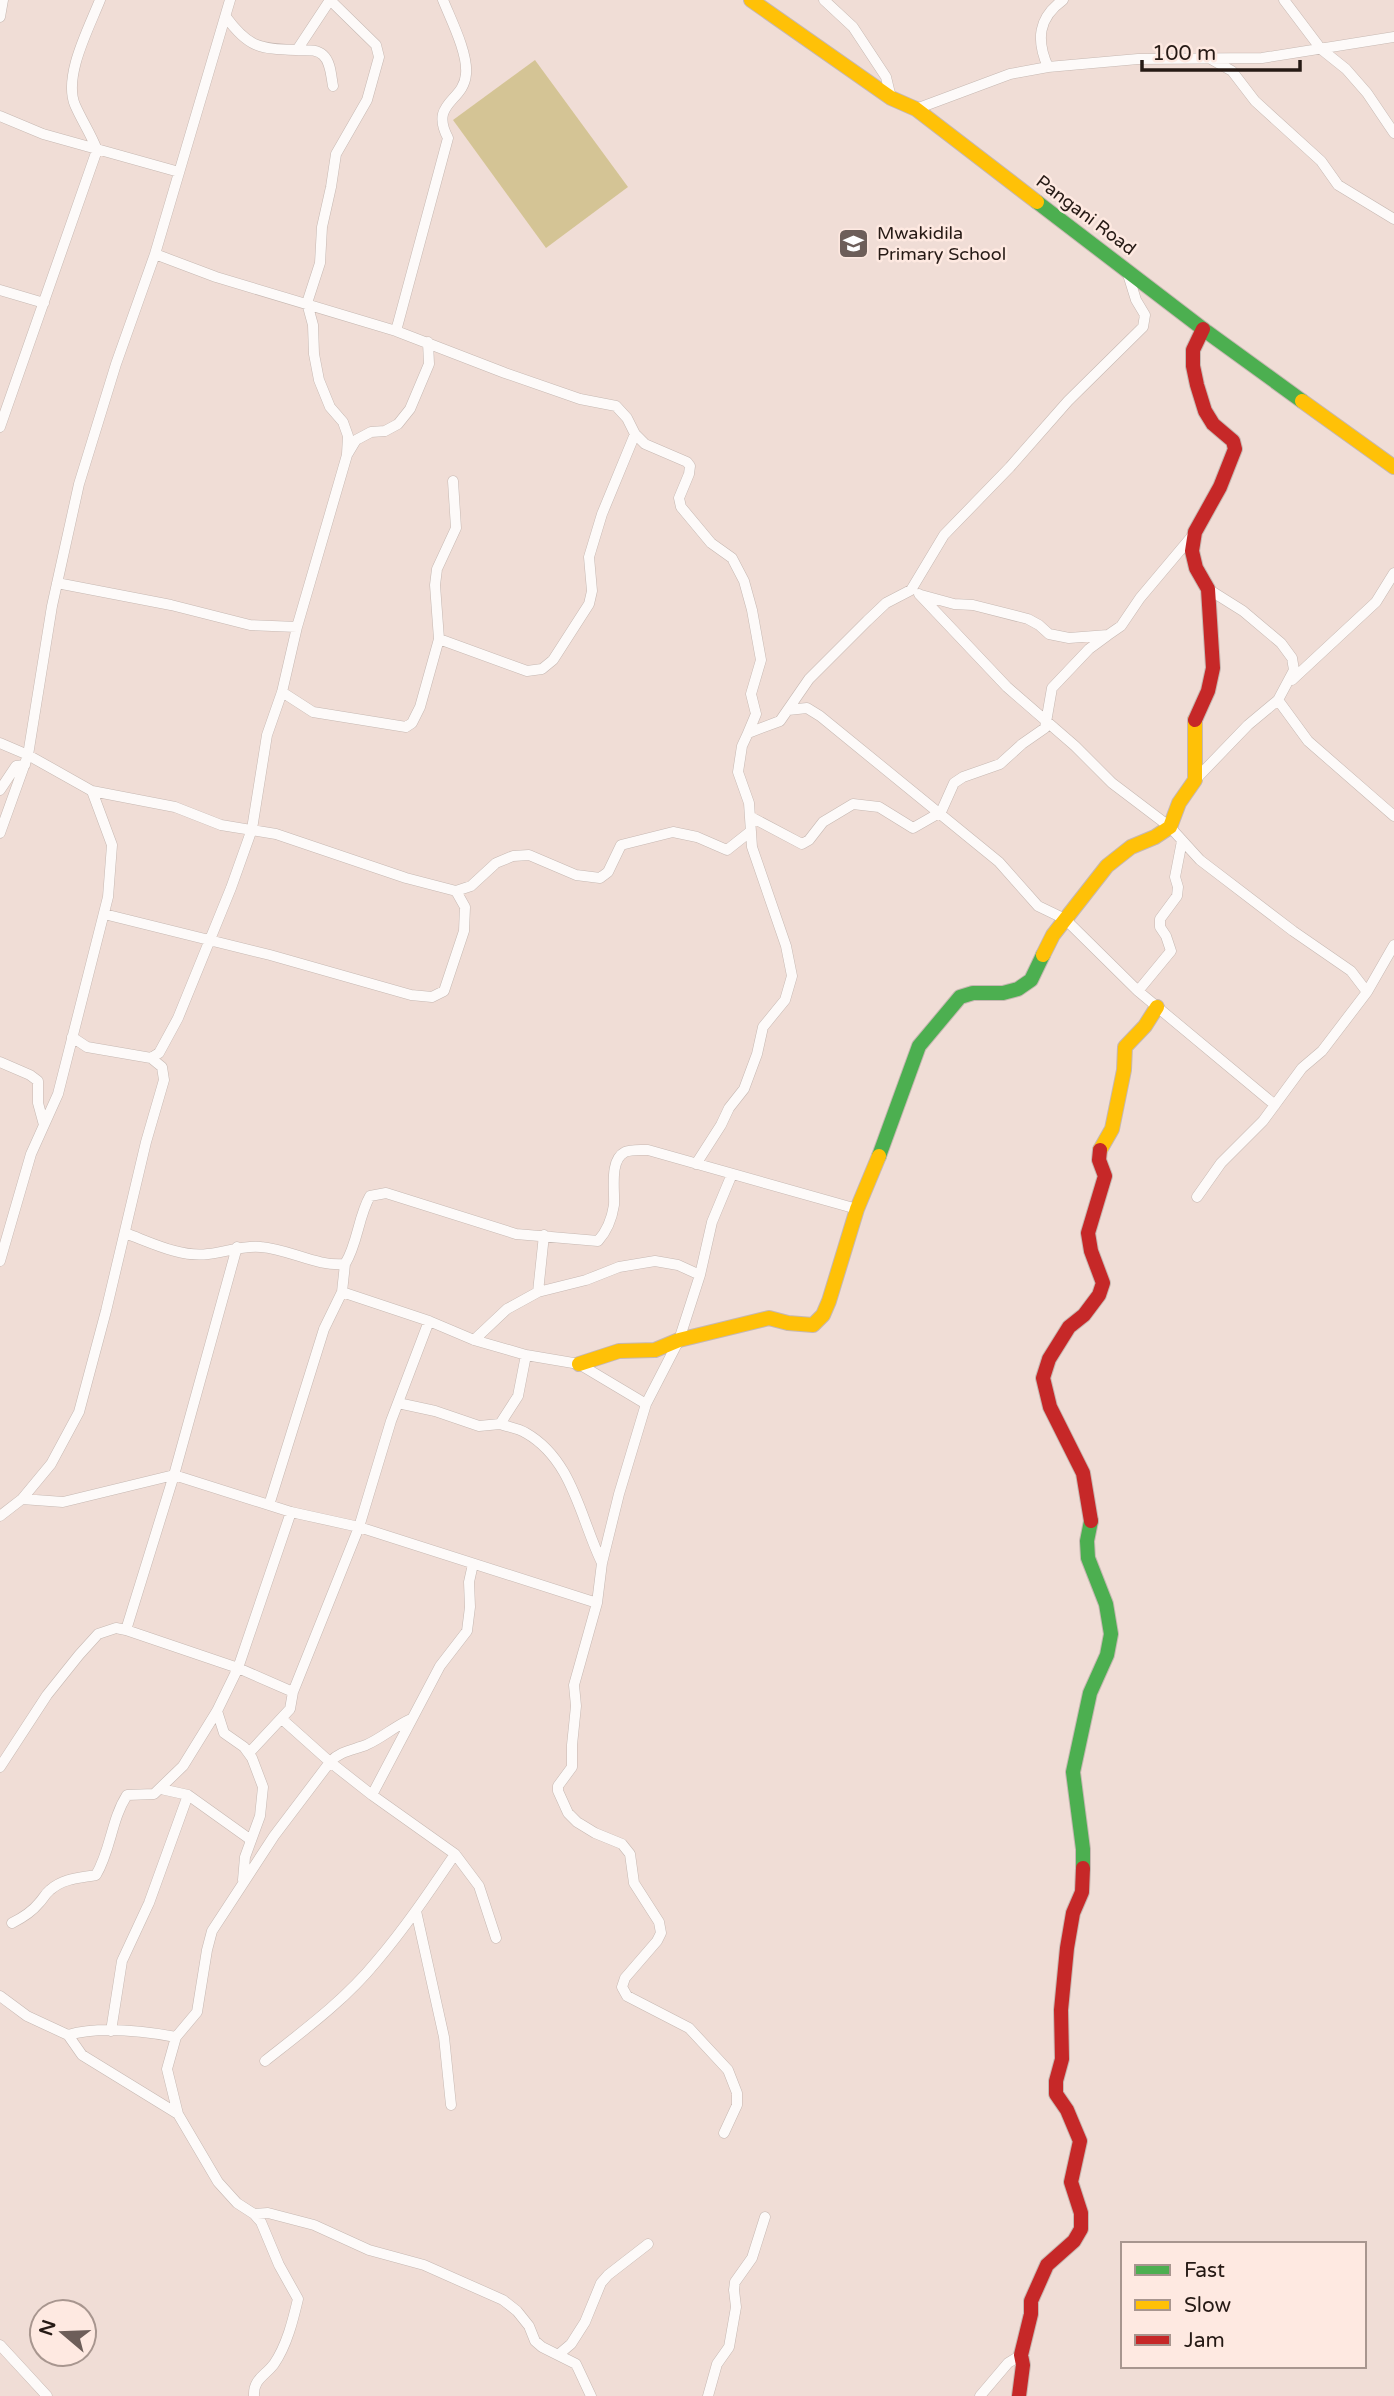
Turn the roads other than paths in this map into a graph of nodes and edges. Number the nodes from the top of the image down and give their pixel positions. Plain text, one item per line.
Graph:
1 (3, 0) edge
2 (100, 0) edge
3 (230, 0) edge
4 (443, 0) edge
5 (751, 0) edge
6 (824, 0) edge
7 (1063, 0) edge
8 (1284, 0) edge
9 (0, 17) edge
10 (226, 17) junction
11 (1394, 37) edge
12 (1321, 49) junction
13 (297, 50) junction
14 (1207, 57) junction
15 (1048, 67) junction
16 (333, 86) dead end
17 (891, 98) junction
18 (916, 110) junction
19 (0, 116) edge
20 (1394, 133) edge
21 (97, 150) junction
22 (179, 172) junction
23 (1394, 219) edge
24 (155, 254) junction
25 (1127, 271) junction
26 (0, 290) edge
27 (44, 303) junction
28 (307, 303) junction
29 (1203, 329) junction
30 (397, 331) junction
31 (428, 342) junction
32 (0, 427) edge
33 (635, 434) junction
34 (347, 455) junction
35 (1394, 467) edge
36 (453, 481) dead end
37 (1195, 532) junction
38 (1394, 573) edge
39 (57, 583) junction
40 (1208, 589) junction
41 (915, 592) junction
42 (297, 627) junction
43 (1108, 635) junction
44 (439, 639) junction
45 (1289, 683) junction
46 (282, 692) junction
47 (1278, 700) junction
48 (789, 710) junction
49 (1047, 720) junction
50 (748, 733) junction
51 (0, 743) edge
52 (27, 760) junction
53 (1195, 780) junction
54 (0, 790) edge
55 (92, 791) junction
56 (941, 812) junction
57 (1394, 816) edge
58 (751, 817) junction
59 (1170, 827) junction
60 (252, 829) junction
61 (751, 831) junction
62 (0, 833) edge
63 (1182, 841) junction
64 (456, 891) junction
65 (104, 914) junction
66 (1065, 919) junction
67 (210, 941) junction
68 (1394, 945) edge
69 (1138, 991) junction
70 (1367, 992) junction
71 (1157, 1007) junction
72 (72, 1037) junction
73 (151, 1058) junction
74 (0, 1062) edge
75 (1275, 1105) junction
76 (44, 1126) junction
77 (696, 1164) junction
78 (732, 1174) junction
79 (1198, 1196) dead end
80 (857, 1209) junction
81 (125, 1233) junction
82 (544, 1235) junction
83 (237, 1247) junction
84 (0, 1261) edge
85 (345, 1264) junction
86 (700, 1275) junction
87 (342, 1292) junction
88 (538, 1292) junction
89 (429, 1321) junction
90 (474, 1340) junction
91 (679, 1340) junction
92 (526, 1355) junction
93 (579, 1364) junction
94 (398, 1403) junction
95 (646, 1404) junction
96 (499, 1424) junction
97 (174, 1475) junction
98 (22, 1499) junction
99 (269, 1504) junction
100 (291, 1512) junction
101 (0, 1516) edge
102 (359, 1527) junction
103 (602, 1563) junction
104 (473, 1564) junction
105 (597, 1603) junction
106 (126, 1630) junction
107 (238, 1668) junction
108 (293, 1692) junction
109 (217, 1711) junction
110 (411, 1719) junction
111 (282, 1720) junction
112 (249, 1753) junction
113 (330, 1762) junction
114 (0, 1767) edge
115 (160, 1789) junction
116 (188, 1795) junction
117 (372, 1795) junction
118 (251, 1840) junction
119 (455, 1854) junction
120 (242, 1884) junction
121 (416, 1910) junction
122 (12, 1923) dead end
123 (496, 1938) dead end
124 (0, 1996) edge
125 (111, 2031) junction
126 (68, 2035) junction
127 (176, 2037) junction
128 (265, 2062) dead end
129 (450, 2105) dead end
130 (178, 2114) junction
131 (724, 2133) dead end
132 (254, 2214) junction
133 (765, 2217) dead end
134 (648, 2244) dead end
135 (0, 2345) edge
136 (558, 2355) junction
137 (1021, 2355) junction
138 (47, 2396) edge
139 (254, 2396) edge
140 (591, 2396) edge
141 (708, 2396) edge
142 (980, 2396) edge
143 (1020, 2396) edge

1 - 9 street
2 - 21 street
3 - 10 street
4 - 30 street
5 - 17 street, Pangani Road
6 - 17 street
7 - 15 street
8 - 12 street
10 - 13 street
10 - 22 street
11 - 12 street
12 - 14 street
12 - 20 street
13 - 16 street
13 - 28 street
14 - 15 street
14 - 23 street
15 - 18 street
17 - 18 street, Pangani Road
18 - 25 street, Pangani Road
19 - 21 street
21 - 22 street
21 - 27 street
22 - 24 street
24 - 28 street
24 - 39 street
25 - 29 street, Pangani Road
25 - 41 street
26 - 27 street
27 - 32 street
28 - 30 street
28 - 34 street
29 - 35 street, Pangani Road
29 - 37 street
30 - 31 street
31 - 33 street
31 - 34 street
33 - 44 street
33 - 50 street
34 - 42 street
36 - 44 street
37 - 40 street
37 - 43 street
38 - 45 street
39 - 42 street
39 - 52 street
40 - 45 street
40 - 53 street
41 - 43 street
41 - 48 street
41 - 49 street
42 - 46 street
43 - 49 street
44 - 46 street
45 - 47 street
46 - 60 street
47 - 53 street
47 - 57 street
48 - 50 street
48 - 56 street
49 - 56 street
49 - 59 street
50 - 58 street
51 - 52 street
52 - 54 street
52 - 55 street
52 - 62 street
53 - 59 street
55 - 60 street
55 - 65 street
56 - 58 street
56 - 66 street
58 - 61 street
59 - 63 street
59 - 66 street
60 - 64 street
60 - 67 street
61 - 64 street
61 - 77 street
63 - 69 street
63 - 70 street
64 - 67 street
65 - 67 street
65 - 72 street
66 - 69 street
66 - 80 street
67 - 73 street
68 - 70 street
69 - 71 street
70 - 75 street
71 - 75 street
71 - 137 street
72 - 73 street
72 - 76 street
73 - 81 street
74 - 76 street
75 - 79 street
76 - 84 street
77 - 78 street
77 - 82 street
78 - 80 street
78 - 86 street
80 - 91 street
81 - 83 street
81 - 98 street
82 - 85 street
82 - 88 street
83 - 85 street
83 - 97 street
85 - 87 street
86 - 88 street
86 - 91 street
87 - 89 street
87 - 99 street
88 - 90 street
89 - 90 street
89 - 94 street
90 - 92 street
91 - 93 street
91 - 95 street
92 - 93 street
92 - 96 street
93 - 95 street
94 - 96 street
94 - 102 street
95 - 103 street
96 - 103 street
97 - 98 street
97 - 99 street
97 - 106 street
98 - 101 street
99 - 100 street
100 - 102 street
100 - 107 street
102 - 104 street
102 - 108 street
103 - 105 street
104 - 105 street
104 - 110 street
105 - 131 street
106 - 107 street
106 - 114 street
107 - 108 street
107 - 109 street
108 - 111 street
109 - 112 street
109 - 115 street
110 - 113 street
110 - 117 street
111 - 112 street
111 - 113 street
112 - 118 street
113 - 117 street
113 - 120 street
115 - 116 street
115 - 122 street
116 - 118 street
116 - 125 street
117 - 119 street
118 - 120 street
119 - 121 street
119 - 123 street
120 - 127 street
121 - 128 street
121 - 129 street
124 - 126 street
125 - 126 street
125 - 127 street
126 - 130 street
127 - 130 street
130 - 132 street
132 - 136 street
132 - 139 street
133 - 141 street
134 - 136 street
135 - 138 street
136 - 140 street
137 - 142 street
137 - 143 street

